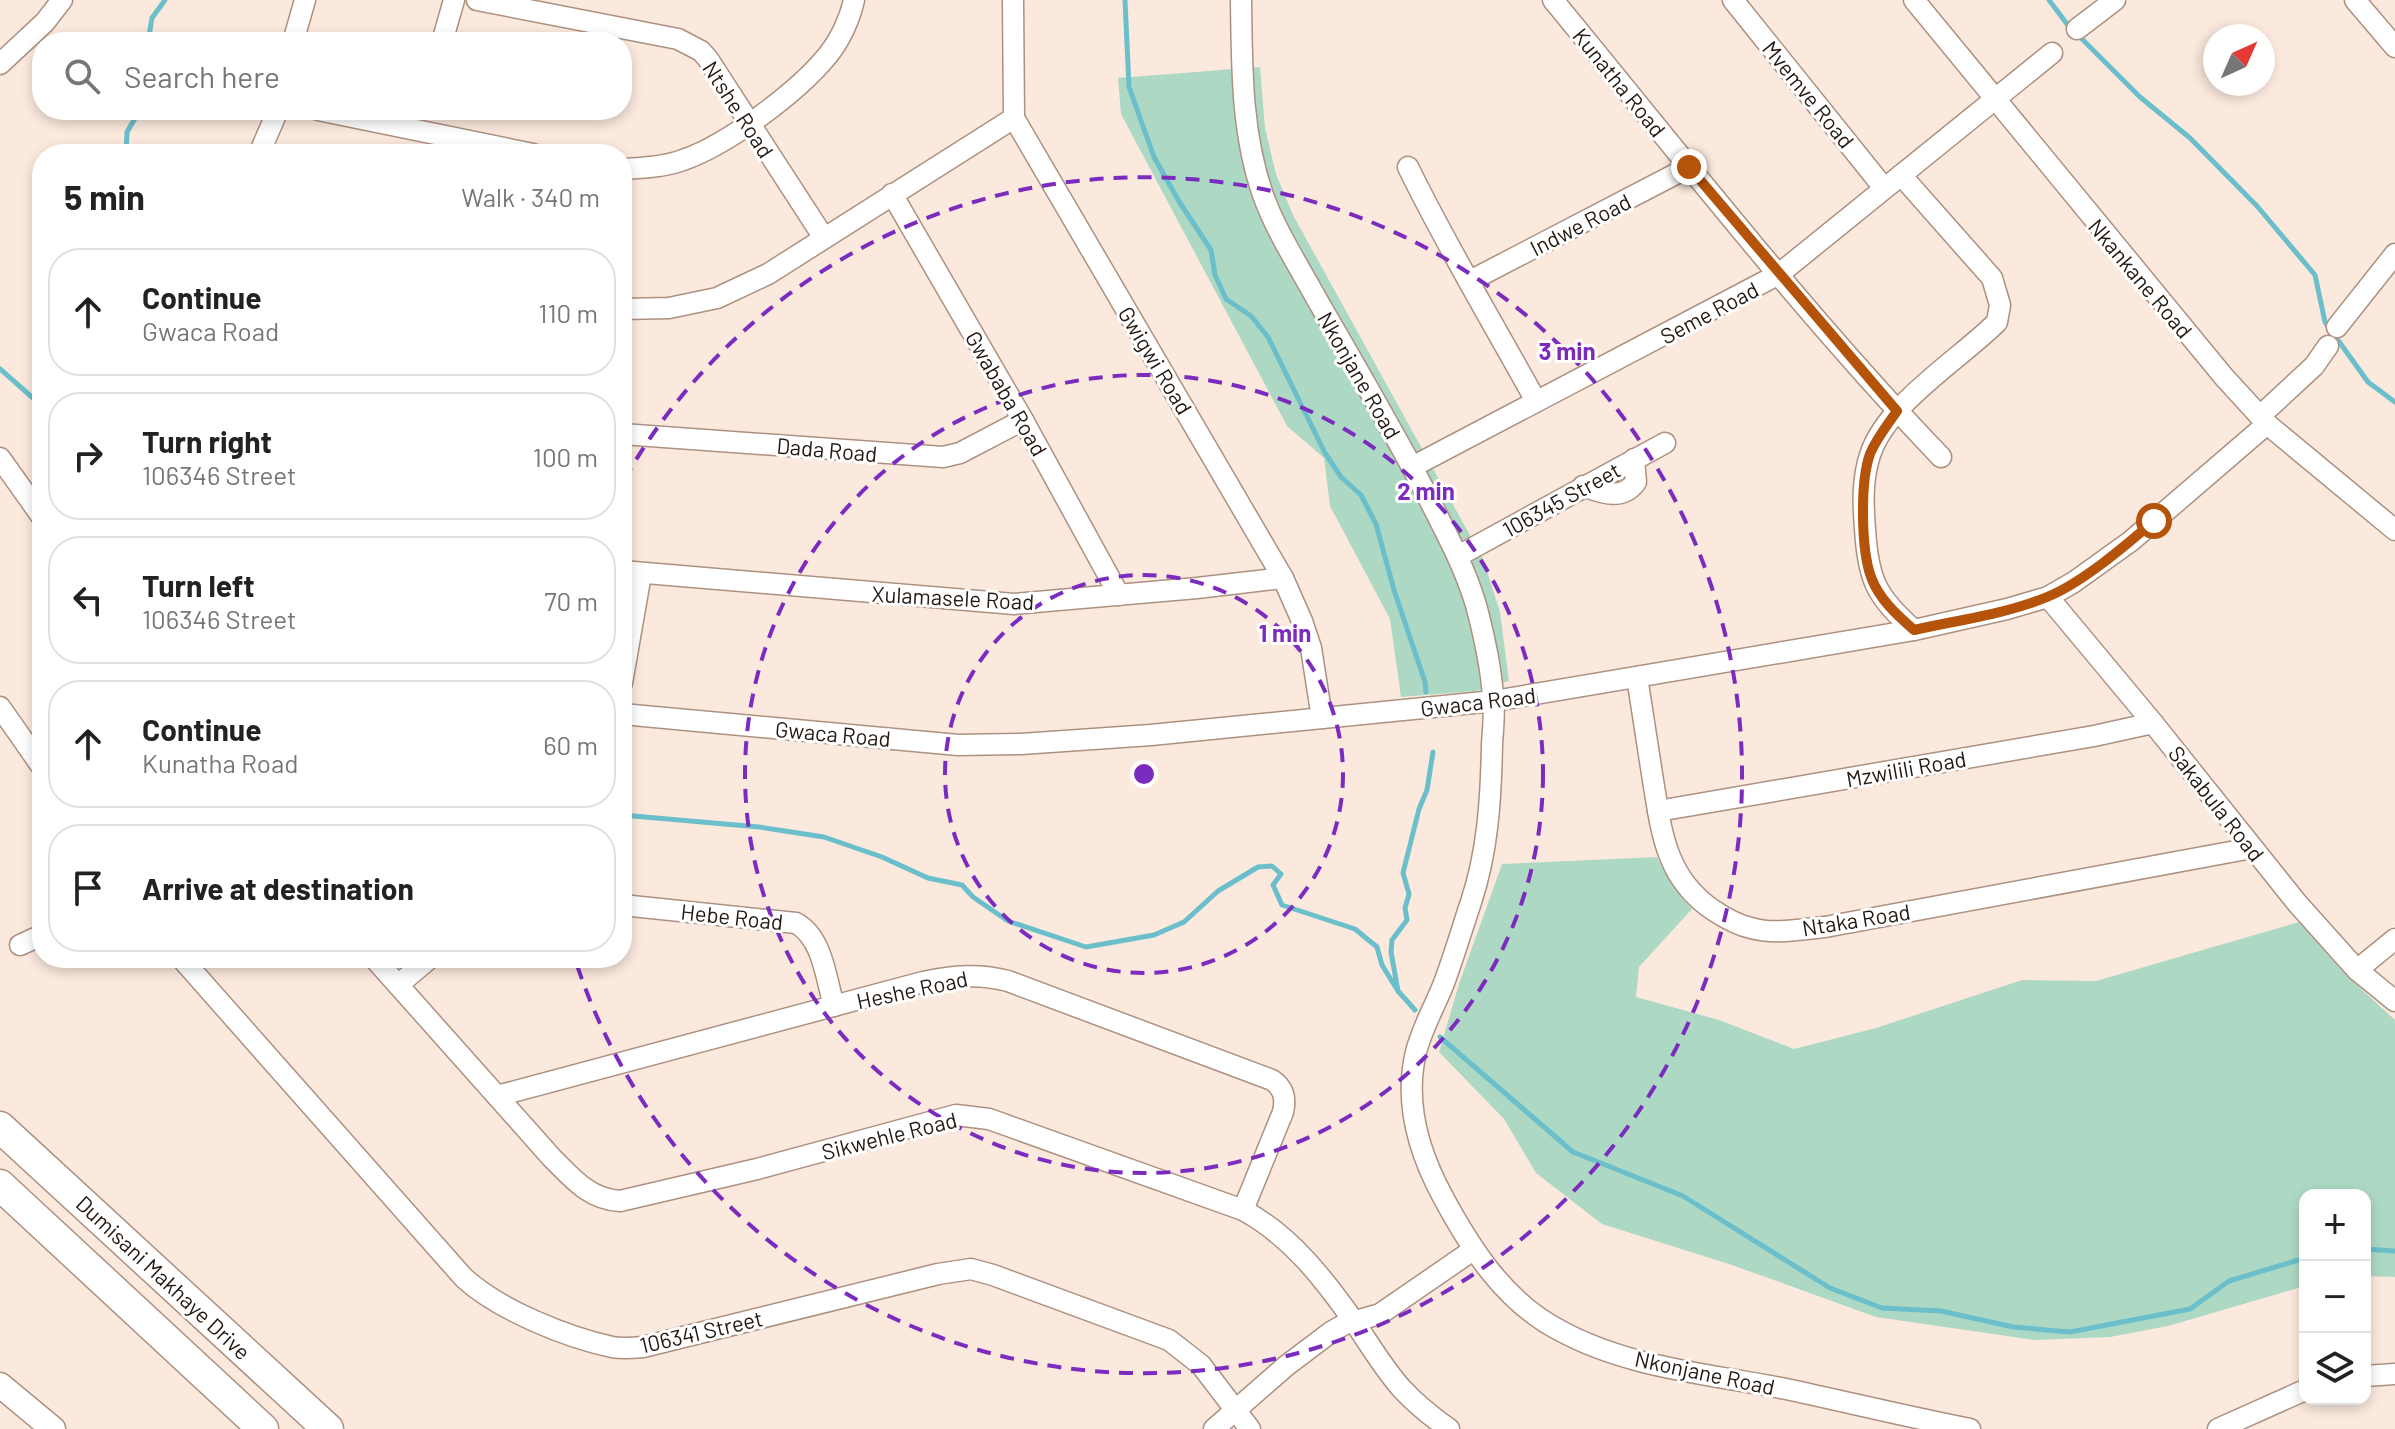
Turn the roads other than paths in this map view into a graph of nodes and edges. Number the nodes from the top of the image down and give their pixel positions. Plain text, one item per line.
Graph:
1 (62, 0) edge
2 (305, 0) edge
3 (454, 0) edge
4 (477, 0) edge
5 (854, 0) edge
6 (1013, 0) edge
7 (1241, 0) edge
8 (1553, 0) edge
9 (1733, 0) edge
10 (1914, 0) edge
11 (2115, 0) edge
12 (2355, 0) edge
13 (2387, 27) edge
14 (2077, 29) dead end
15 (34, 32) edge
16 (296, 32) edge
17 (445, 32) edge
18 (32, 34) edge
19 (2395, 47) edge
20 (2052, 53) dead end
21 (0, 64) edge
22 (1996, 99) junction
23 (1014, 118) junction
24 (274, 120) edge
25 (423, 120) edge
26 (749, 123) junction
27 (263, 144) edge
28 (501, 144) edge
29 (1408, 167) dead end
30 (1689, 167) junction
31 (632, 168) edge
32 (1893, 182) junction
33 (892, 194) junction
34 (824, 238) junction
35 (2395, 254) edge
36 (1779, 274) junction
37 (1470, 281) junction
38 (632, 309) edge
39 (2337, 327) dead end
40 (2328, 346) dead end
41 (1536, 401) junction
42 (1897, 411) junction
43 (1023, 420) junction
44 (2264, 420) junction
45 (632, 435) edge
46 (1665, 443) dead end
47 (1941, 457) dead end
48 (0, 458) edge
49 (1412, 467) junction
50 (32, 502) edge
51 (2395, 530) edge
52 (1458, 556) junction
53 (632, 572) edge
54 (1283, 578) junction
55 (1119, 595) junction
56 (2048, 597) junction
57 (1914, 630) junction
58 (1637, 677) junction
59 (1494, 701) junction
60 (0, 707) edge
61 (632, 715) edge
62 (1322, 718) junction
63 (2153, 723) junction
64 (32, 753) edge
65 (1658, 811) junction
66 (2252, 848) junction
67 (632, 906) edge
68 (2395, 939) edge
69 (32, 940) edge
70 (20, 945) dead end
71 (190, 968) edge
72 (383, 968) edge
73 (418, 968) edge
74 (2357, 970) junction
75 (398, 985) junction
76 (2395, 1001) edge
77 (834, 1006) junction
78 (497, 1096) junction
79 (0, 1127) edge
80 (0, 1185) edge
81 (1243, 1210) junction
82 (1473, 1250) junction
83 (1354, 1322) junction
84 (2395, 1374) edge
85 (2371, 1376) edge
86 (0, 1385) edge
87 (2299, 1393) edge
88 (1237, 1411) junction
89 (53, 1429) edge
90 (263, 1429) edge
91 (328, 1429) edge
92 (1214, 1429) edge
93 (1250, 1429) edge
94 (1449, 1429) edge
95 (1970, 1429) edge
96 (2218, 1429) edge

1 - 15 street
2 - 16 street
3 - 17 street
4 - 26 street, Ntshe Road
5 - 26 street
6 - 23 street, Gwigwi Road
7 - 49 street, Nkonjane Road
8 - 30 street, Kunatha Road
9 - 32 street, Mvemve Road
10 - 22 street, Nkankane Road
11 - 14 street
12 - 13 street
13 - 19 street
18 - 21 street
20 - 22 street, Seme Road
22 - 32 street, Seme Road
22 - 44 street, Nkankane Road
23 - 33 street
23 - 54 street, Gwigwi Road
24 - 27 street
25 - 28 street
26 - 31 street
26 - 34 street, Ntshe Road
29 - 37 street
30 - 36 street, Kunatha Road
30 - 37 street, Indwe Road
32 - 36 street, Seme Road
32 - 42 street, Mvemve Road
33 - 34 street
33 - 43 street, Gwababa Road
34 - 38 street
35 - 39 street
36 - 41 street, Seme Road
36 - 42 street, Kunatha Road
37 - 41 street
40 - 44 street, Gwaca Road
41 - 49 street, Seme Road
42 - 47 street, Kunatha Road
42 - 57 street
43 - 45 street, Dada Road
43 - 55 street, Gwababa Road
44 - 51 street, Nkankane Road
44 - 56 street, Gwaca Road
46 - 52 street, 106345 Street
48 - 50 street
49 - 52 street, Nkonjane Road
52 - 59 street, Nkonjane Road
53 - 55 street, Xulamasele Road
54 - 55 street, Xulamasele Road
54 - 62 street, Gwigwi Road
56 - 57 street, Gwaca Road
56 - 63 street, Sakabula Road
57 - 58 street, Gwaca Road
58 - 59 street, Gwaca Road
58 - 65 street, Ntaka Road
59 - 62 street, Gwaca Road
59 - 82 street, Nkonjane Road
60 - 64 street
61 - 62 street, Gwaca Road
63 - 65 street, Mzwilili Road
63 - 66 street, Sakabula Road
65 - 66 street, Ntaka Road
66 - 74 street, Sakabula Road
67 - 77 street, Hebe Road
68 - 74 street
69 - 70 street
71 - 88 street, 106341 Street
72 - 75 street, Sikwehle Road
73 - 75 street
74 - 76 street, Sakabula Road
75 - 78 street, Sikwehle Road
77 - 78 street, Heshe Road
77 - 81 street, Heshe Road
78 - 81 street, Sikwehle Road
79 - 91 main road, Dumisani Makhaye Drive
80 - 90 main road, Dumisani Makhaye Drive
81 - 83 street, Sikwehle Road
82 - 83 street
82 - 95 street, Nkonjane Road
83 - 88 street
83 - 94 street, Sikwehle Road
84 - 85 street
86 - 89 street
87 - 96 street
88 - 92 street
88 - 93 street, 106341 Street

